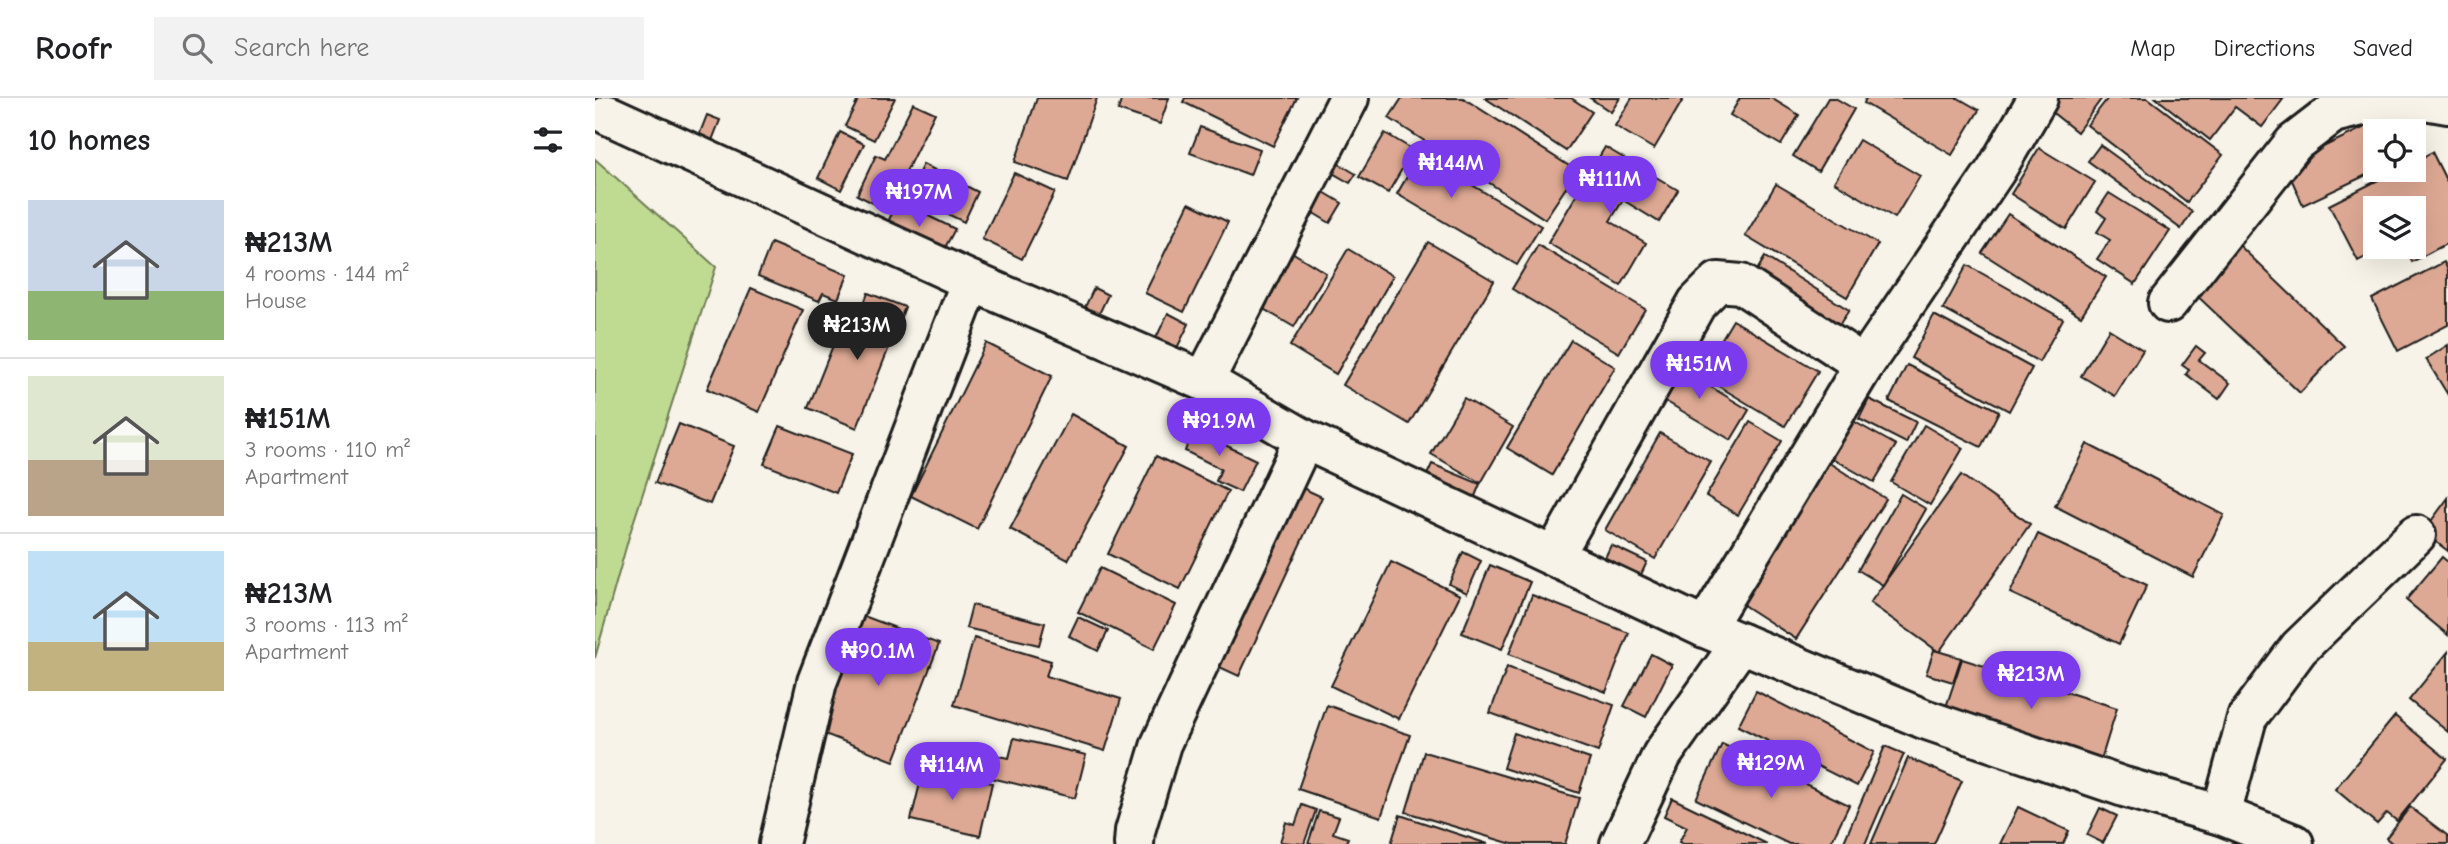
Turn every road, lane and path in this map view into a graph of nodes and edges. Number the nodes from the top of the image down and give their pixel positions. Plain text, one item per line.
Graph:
1 (1349, 98) edge
2 (2038, 98) edge
3 (2448, 104) edge
4 (608, 115) dead end
5 (971, 281) junction
6 (2168, 303) dead end
7 (1864, 365) junction
8 (1204, 381) junction
9 (1304, 439) junction
10 (2416, 535) dead end
11 (1554, 556) junction
12 (1705, 628) junction
13 (1741, 643) junction
14 (2221, 815) junction
15 (779, 844) edge
16 (1135, 844) edge
17 (1620, 844) edge
18 (2294, 844) edge

1 - 8 street
2 - 7 street
3 - 6 street
4 - 5 street
5 - 8 street
5 - 15 street
7 - 11 street
7 - 12 street
8 - 9 street
9 - 11 street
9 - 16 street
10 - 14 street
11 - 12 street
12 - 13 street
13 - 14 street
13 - 17 street
14 - 18 street

